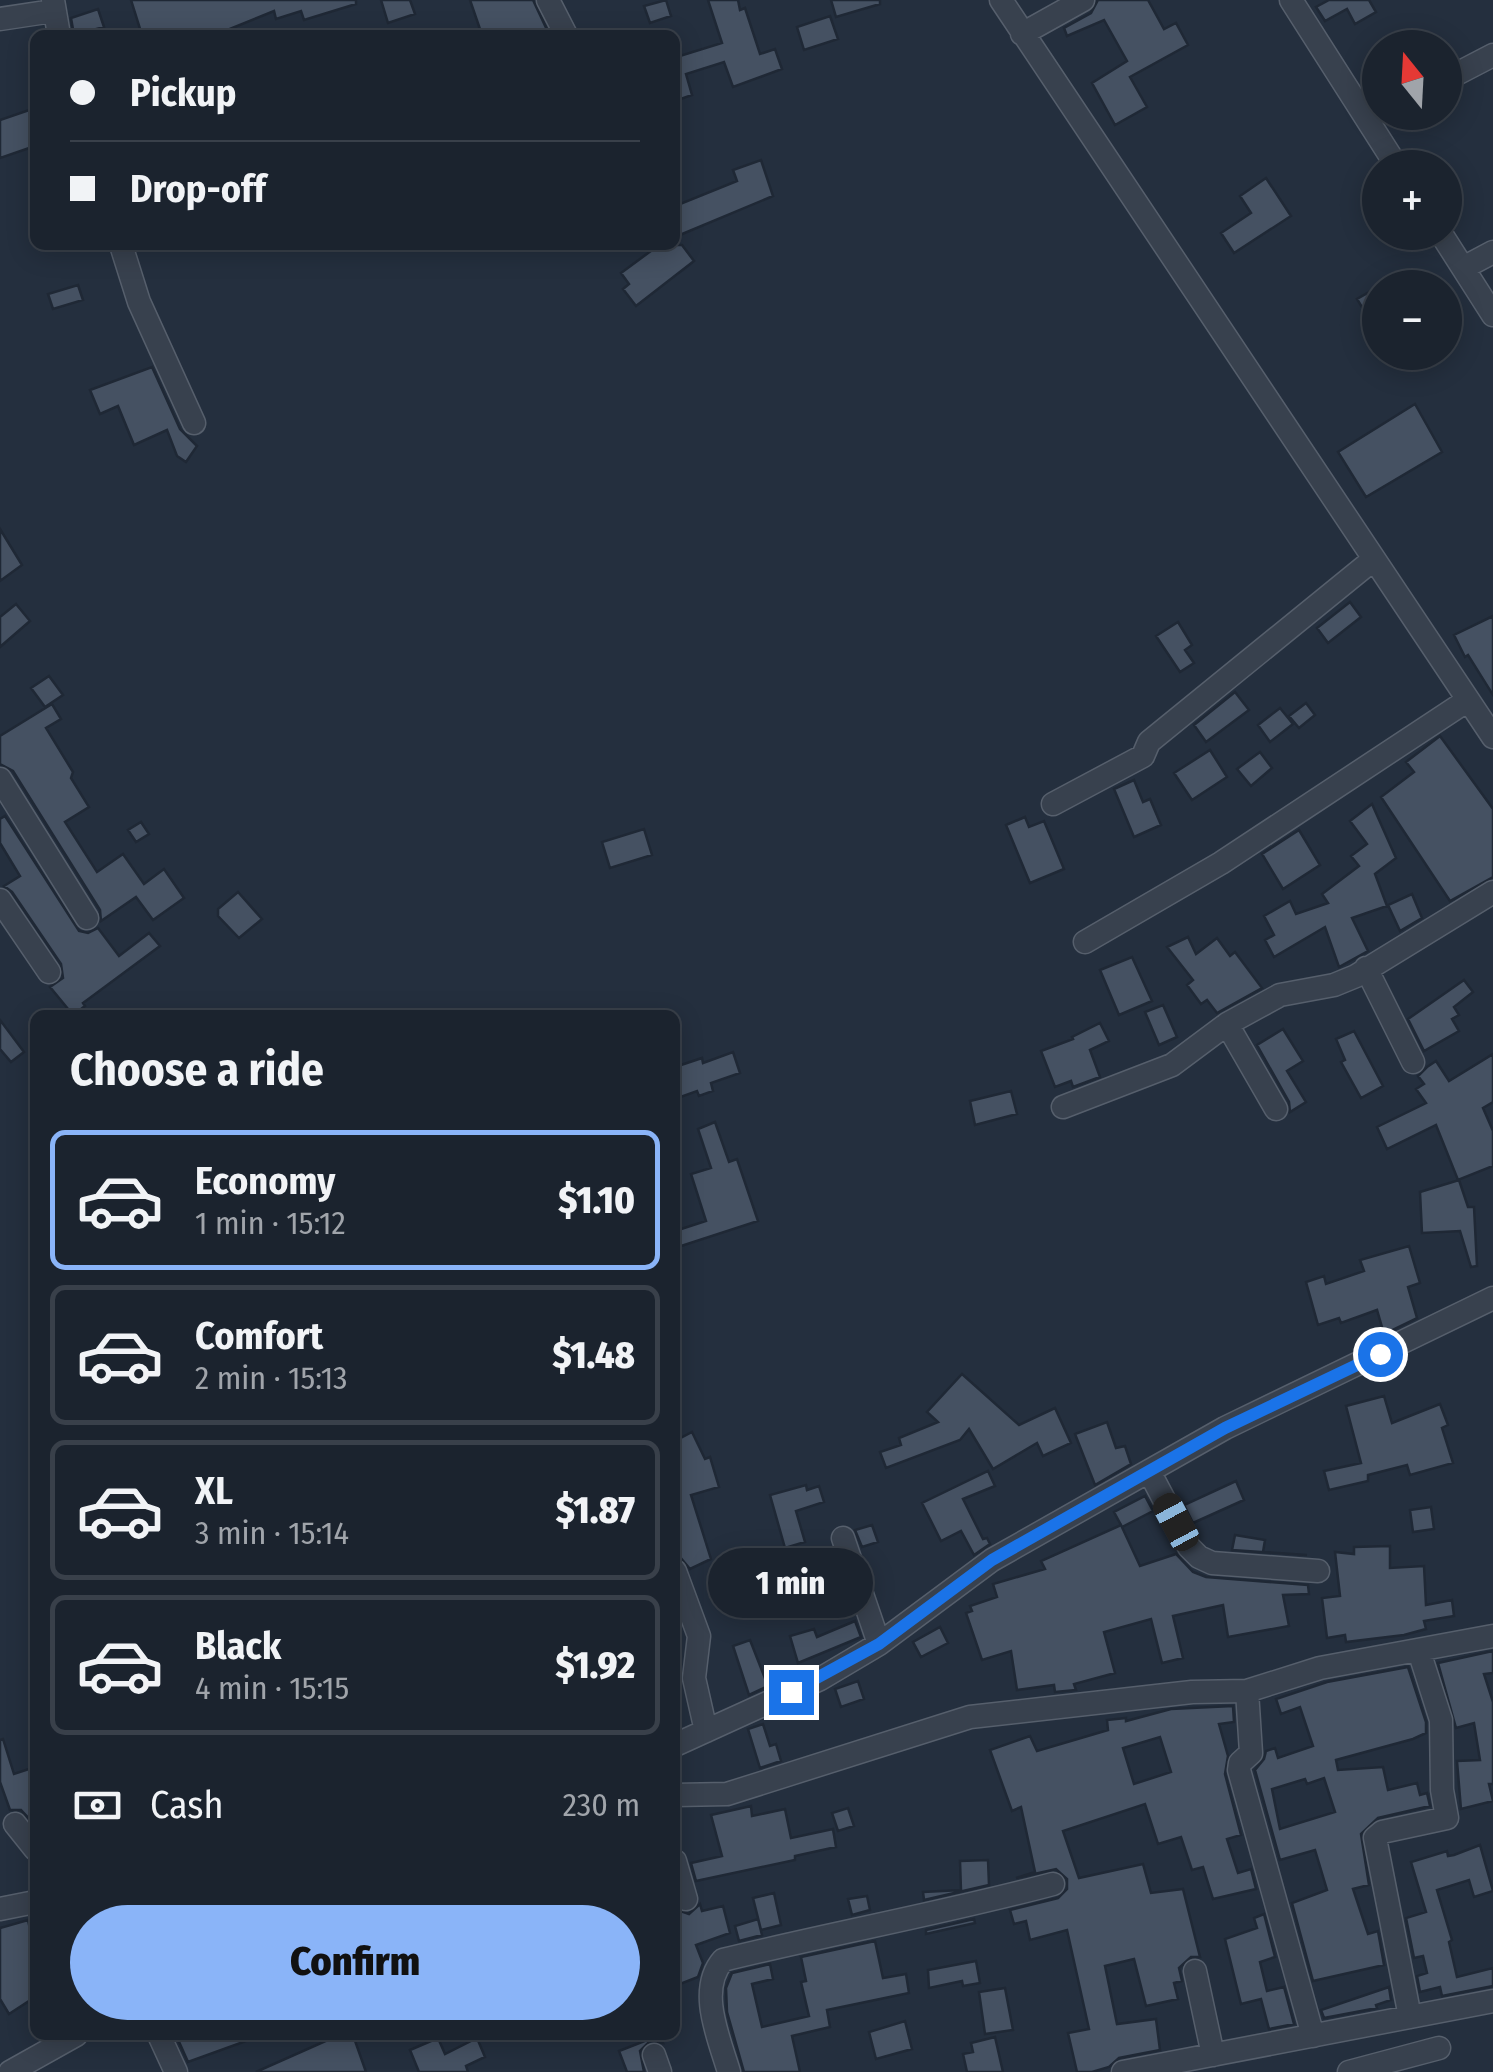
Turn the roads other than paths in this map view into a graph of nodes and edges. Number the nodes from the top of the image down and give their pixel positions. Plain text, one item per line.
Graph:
1 (548, 0) edge
2 (1001, 0) edge
3 (1084, 0) edge
4 (1291, 0) edge
5 (53, 6) edge
6 (0, 18) edge
7 (563, 30) edge
8 (1022, 34) junction
9 (1493, 55) edge
10 (1462, 71) edge
11 (1362, 98) edge
12 (122, 250) edge
13 (1452, 250) edge
14 (1493, 252) edge
15 (1463, 268) junction
16 (1493, 314) edge
17 (194, 423) dead end
18 (1374, 560) junction
19 (1468, 700) junction
20 (1493, 737) edge
21 (0, 780) edge
22 (1054, 804) dead end
23 (1493, 892) edge
24 (0, 900) edge
25 (87, 918) dead end
26 (1085, 942) dead end
27 (1366, 968) junction
28 (48, 972) dead end
29 (1227, 1024) junction
30 (1413, 1062) dead end
31 (1063, 1107) dead end
32 (1276, 1109) dead end
33 (1493, 1298) edge
34 (1149, 1471) junction
35 (843, 1538) dead end
36 (1318, 1571) dead end
37 (680, 1585) edge
38 (1493, 1636) edge
39 (879, 1644) junction
40 (1419, 1651) junction
41 (1247, 1690) junction
42 (706, 1731) junction
43 (680, 1744) edge
44 (680, 1794) edge
45 (15, 1824) dead end
46 (30, 1843) edge
47 (680, 1878) edge
48 (1054, 1884) dead end
49 (686, 1899) dead end
50 (30, 1903) edge
51 (0, 1909) edge
52 (1195, 1972) dead end
53 (1493, 2002) edge
54 (1410, 2016) junction
55 (1314, 2036) junction
56 (67, 2040) edge
57 (161, 2040) edge
58 (1439, 2048) dead end
59 (1213, 2055) junction
60 (10, 2072) edge
61 (176, 2072) edge
62 (730, 2072) edge
63 (1123, 2072) edge
64 (1349, 2072) edge

1 - 7 street
2 - 8 street
3 - 8 street
4 - 11 street
5 - 6 street
8 - 18 street
9 - 10 street
12 - 17 street
13 - 15 street
14 - 15 street
15 - 16 street
18 - 19 street
18 - 22 street
19 - 20 street
19 - 26 street
21 - 25 street
23 - 27 street
24 - 28 street
27 - 29 street
27 - 30 street
29 - 31 street
29 - 32 street
33 - 34 street
34 - 36 street
34 - 39 street
35 - 39 street
37 - 42 street
38 - 40 street
39 - 42 street
40 - 41 street
40 - 54 street
41 - 44 street
41 - 55 street
42 - 43 street
45 - 46 street
47 - 49 street
48 - 62 street
50 - 51 street
52 - 59 street
53 - 54 street
54 - 55 street
55 - 59 street
56 - 60 street
57 - 61 street
58 - 64 street
59 - 63 street

